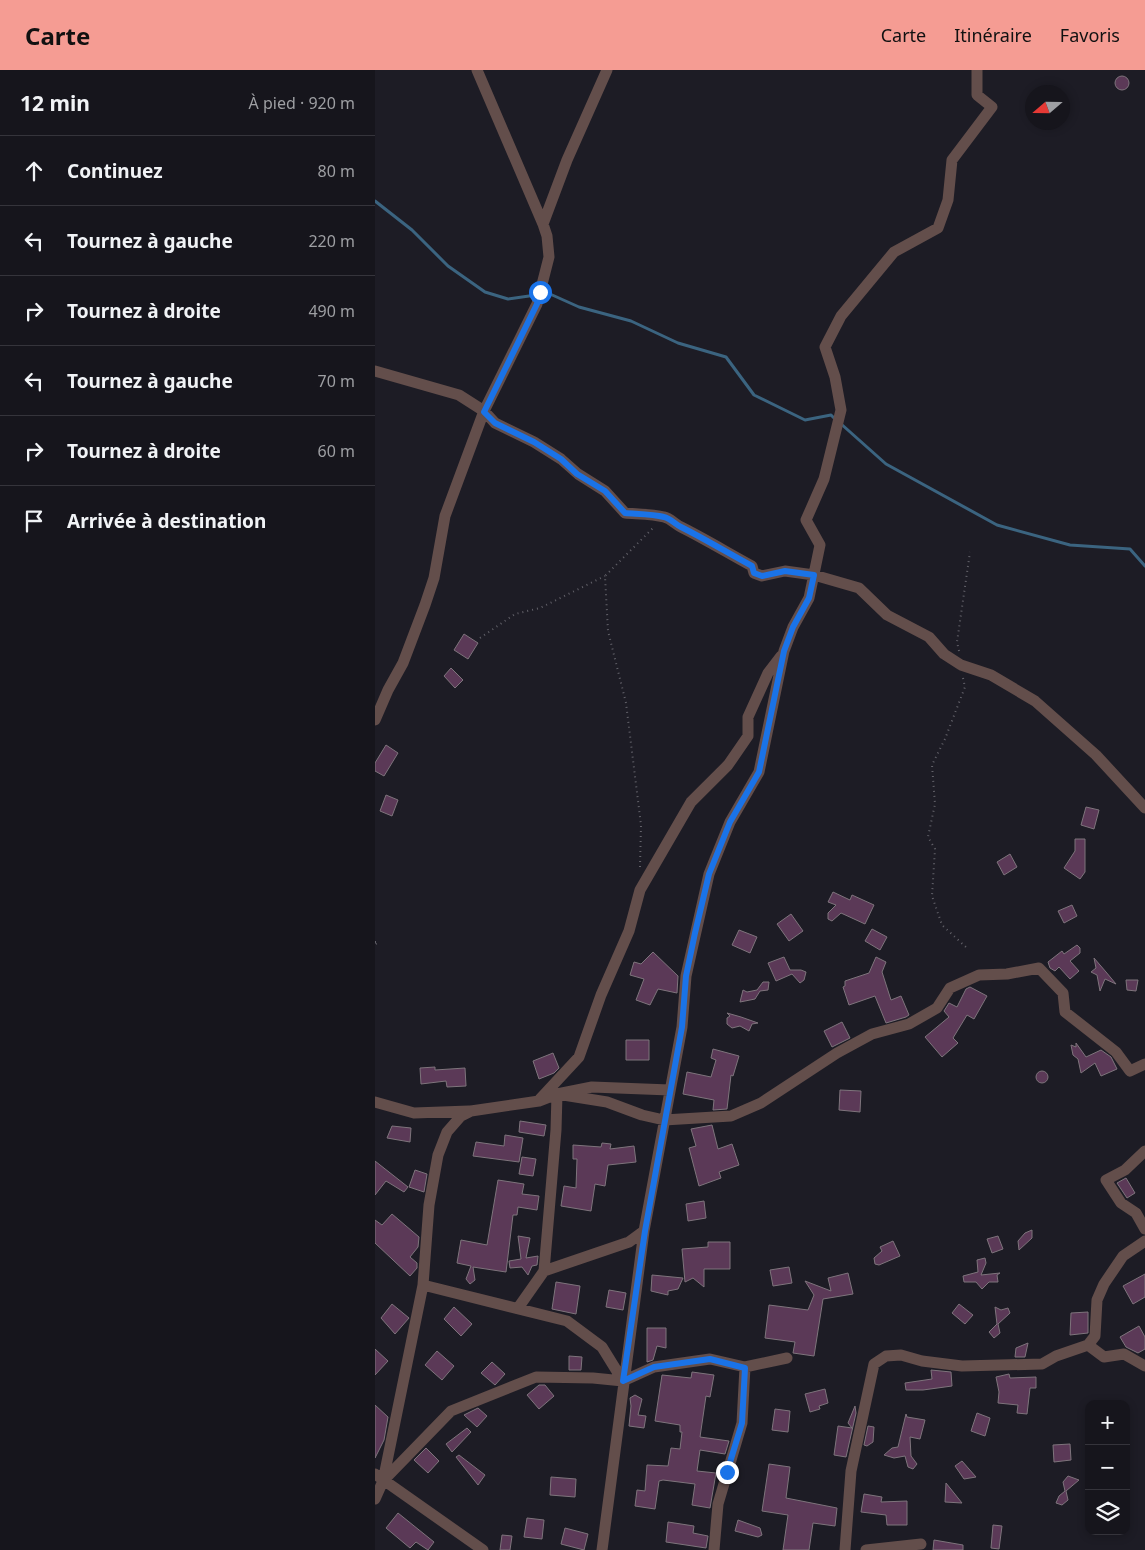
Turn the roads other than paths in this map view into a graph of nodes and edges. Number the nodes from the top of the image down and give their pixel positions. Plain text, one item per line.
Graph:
1 (477, 70) edge
2 (607, 70) edge
3 (977, 70) edge
4 (543, 224) junction
5 (375, 371) edge
6 (484, 412) junction
7 (814, 575) junction
8 (784, 651) junction
9 (375, 720) edge
10 (1145, 808) edge
11 (1145, 1064) edge
12 (670, 1090) junction
13 (557, 1094) junction
14 (539, 1101) junction
15 (375, 1102) edge
16 (471, 1111) junction
17 (664, 1120) junction
18 (1145, 1151) edge
19 (1145, 1229) edge
20 (645, 1231) junction
21 (1145, 1241) edge
22 (544, 1271) junction
23 (423, 1285) junction
24 (518, 1308) junction
25 (1088, 1345) junction
26 (787, 1358) dead end
27 (1145, 1366) edge
28 (745, 1368) junction
29 (623, 1381) junction
30 (379, 1478) edge
31 (375, 1499) edge
32 (921, 1544) dead end
33 (483, 1550) edge
34 (602, 1550) edge
35 (714, 1550) edge
36 (845, 1550) edge
37 (865, 1550) edge

1 - 4 street
2 - 4 street
3 - 7 street
4 - 6 street
5 - 6 street
6 - 7 street
6 - 9 street
7 - 8 street
7 - 10 street
8 - 12 street
8 - 14 street
11 - 17 street
12 - 13 street
12 - 17 street
13 - 14 street
13 - 17 street
13 - 22 street
14 - 16 street
15 - 16 street
16 - 23 street
17 - 20 street
18 - 19 street
20 - 22 street
20 - 29 street
21 - 25 street
22 - 24 street
23 - 24 street
23 - 30 street
24 - 29 street
25 - 27 street
25 - 36 street
26 - 28 street
28 - 29 street
28 - 35 street
29 - 30 street
29 - 34 street
30 - 31 street
30 - 33 street
32 - 37 street

